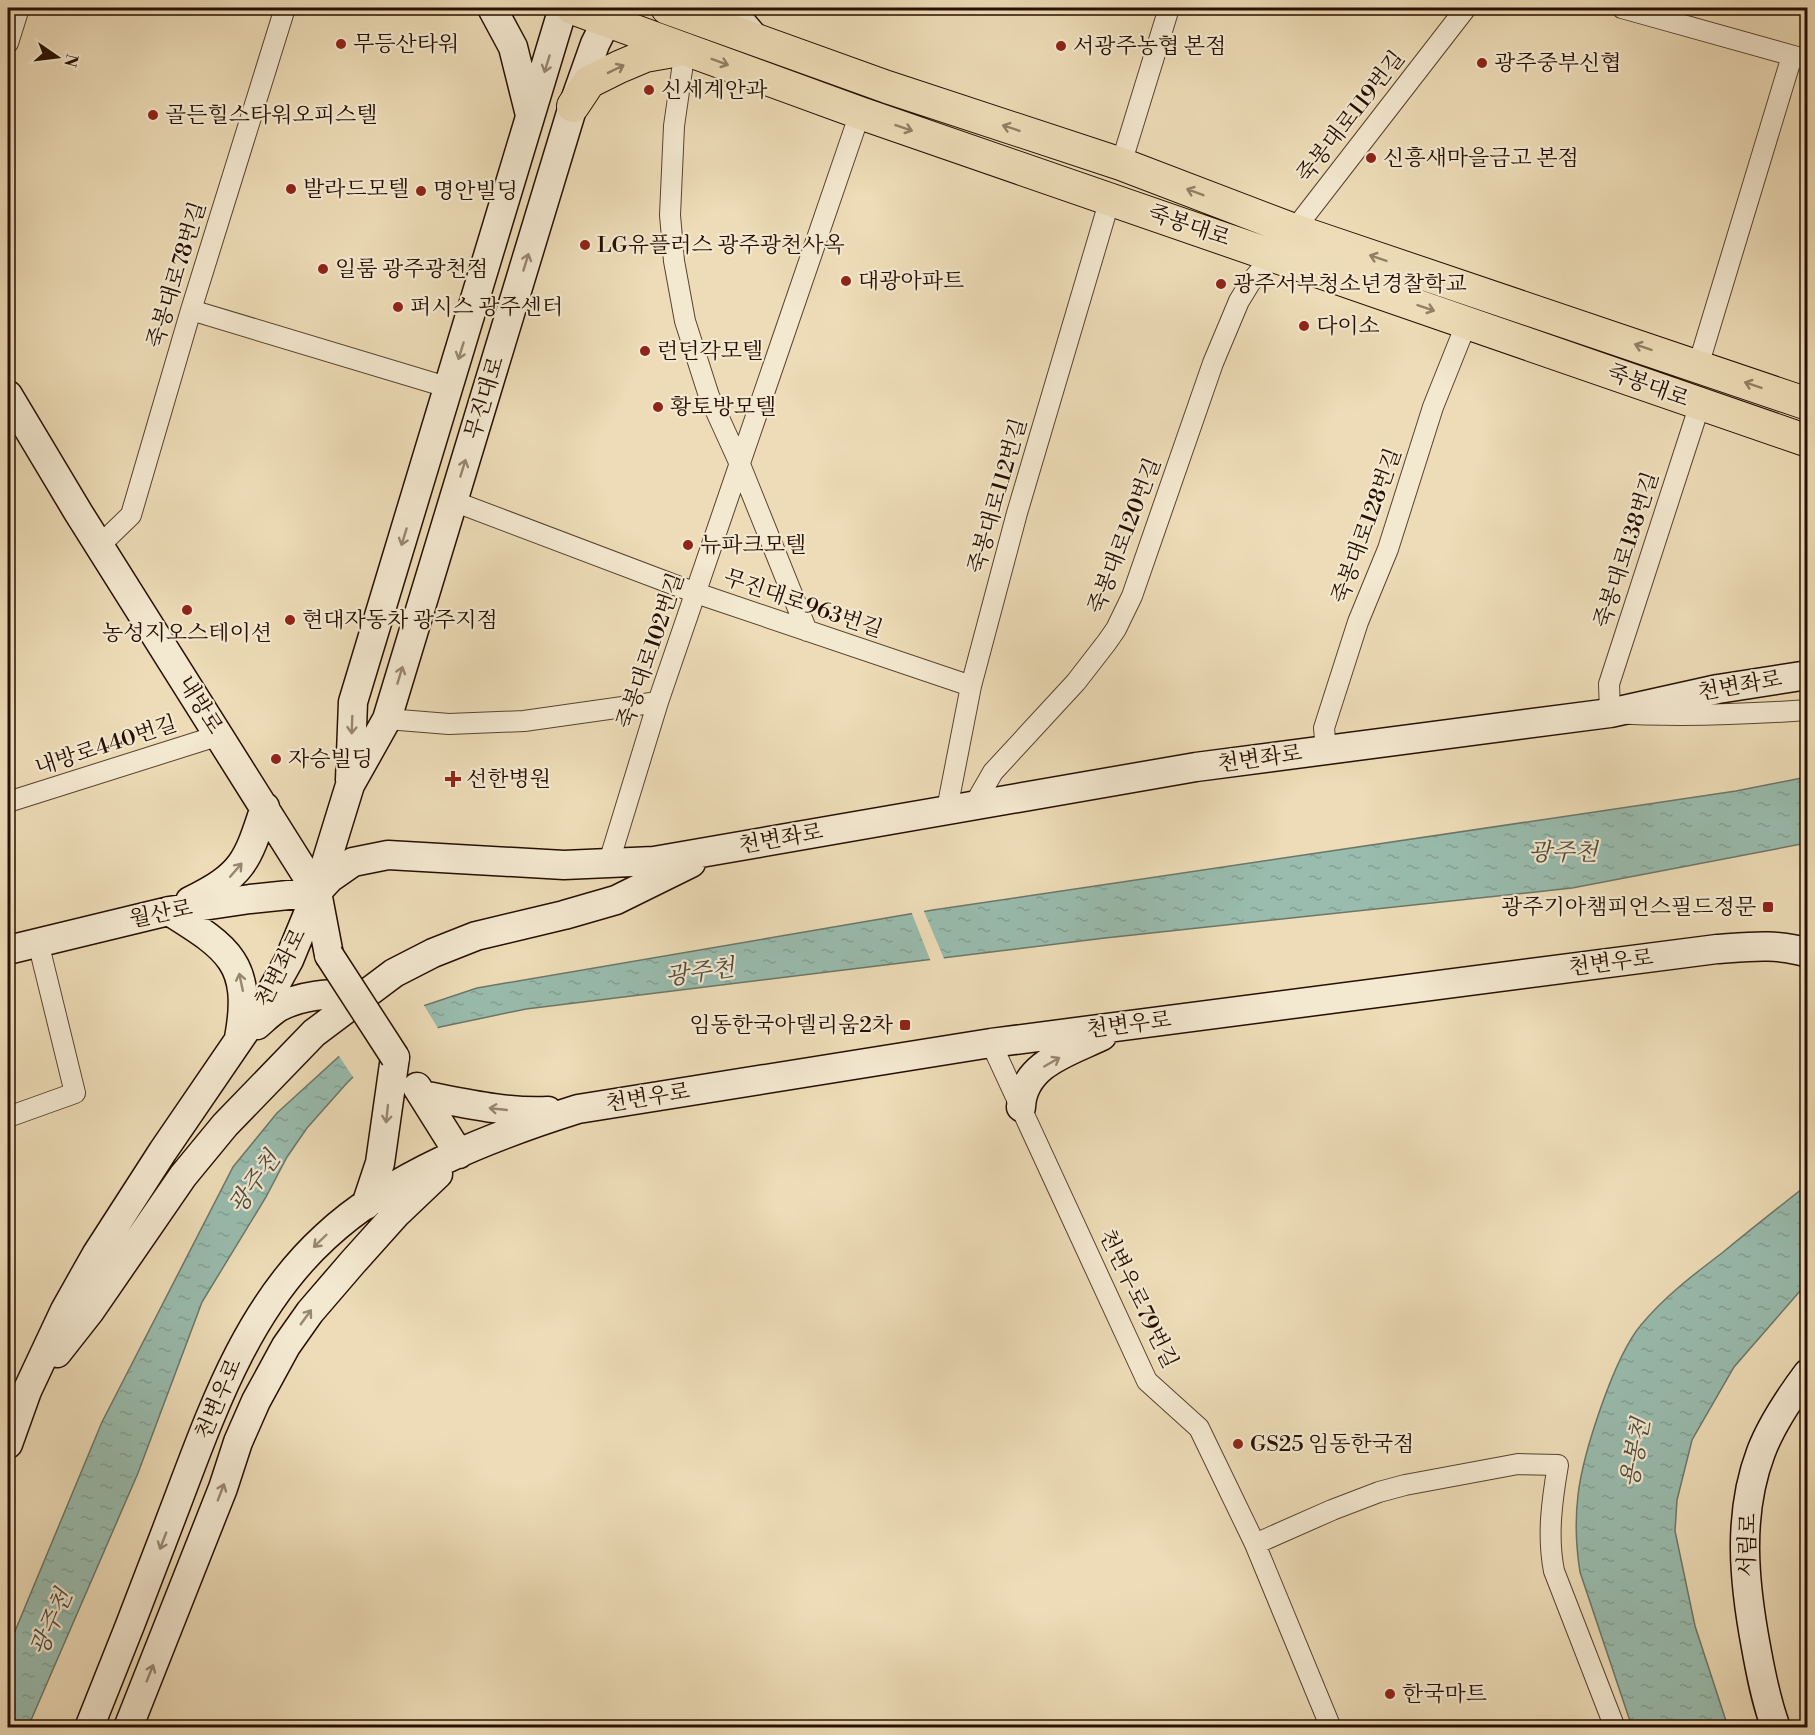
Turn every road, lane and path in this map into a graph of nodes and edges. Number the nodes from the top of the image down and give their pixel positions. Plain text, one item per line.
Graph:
1 (18, 8) edge
2 (285, 8) edge
3 (492, 8) edge
4 (563, 8) edge
5 (572, 8) edge
6 (667, 8) edge
7 (729, 8) edge
8 (1169, 8) edge
9 (1466, 8) edge
10 (1622, 8) edge
11 (610, 13) edge
12 (758, 42) junction
13 (8, 43) edge
14 (685, 49) junction
15 (1800, 58) edge
16 (573, 106) junction
17 (860, 113) junction
18 (530, 116) junction
19 (1121, 164) junction
20 (1110, 199) junction
21 (1294, 230) junction
22 (1273, 255) junction
23 (191, 310) junction
24 (1467, 322) junction
25 (1698, 366) junction
26 (450, 388) junction
27 (8, 395) edge
28 (1700, 404) junction
29 (1808, 404) edge
30 (1808, 441) edge
31 (739, 462) junction
32 (453, 501) junction
33 (99, 546) junction
34 (696, 593) junction
35 (807, 632) junction
36 (1808, 675) edge
37 (971, 686) junction
38 (658, 702) junction
39 (1808, 710) edge
40 (1610, 713) junction
41 (387, 719) junction
42 (220, 735) junction
43 (1326, 750) junction
44 (350, 785) junction
45 (8, 802) edge
46 (265, 807) junction
47 (960, 807) junction
48 (714, 851) junction
49 (608, 865) junction
50 (317, 892) junction
51 (170, 911) junction
52 (38, 942) junction
53 (8, 950) edge
54 (1808, 953) edge
55 (353, 993) junction
56 (1124, 1026) junction
57 (239, 1040) junction
58 (991, 1043) junction
59 (395, 1057) junction
60 (422, 1095) junction
61 (1021, 1107) junction
62 (578, 1109) junction
63 (8, 1117) edge
64 (459, 1154) junction
65 (366, 1205) junction
66 (1808, 1373) edge
67 (27, 1391) junction
68 (8, 1444) edge
69 (1255, 1545) junction
70 (89, 1728) edge
71 (128, 1728) edge
72 (1331, 1728) edge
73 (1615, 1728) edge
74 (1776, 1728) edge

1 - 13 street
2 - 23 street, 죽봉대로78번길
3 - 18 street
4 -> 18 street, 무진대로
5 - 11 main road, 죽봉대로
6 - 12 main road, 죽봉대로
7 - 12 street
8 - 19 street
9 - 21 street, 죽봉대로119번길
10 - 15 street
11 - 14 main road, 죽봉대로
11 - 16 street, 무진대로
19 -> 12 main road, 죽봉대로
16 -> 14 main road
14 -> 17 main road, 죽봉대로
14 - 31 street
15 - 25 street
32 -> 16 street, 무진대로
17 -> 20 main road, 죽봉대로
17 - 31 street, 죽봉대로102번길
18 -> 26 street, 무진대로
21 -> 19 main road, 죽봉대로
20 - 22 main road, 죽봉대로
20 - 37 street, 죽봉대로112번길
21 - 22 street, 죽봉대로119번길
25 -> 21 main road, 죽봉대로
22 -> 24 main road, 죽봉대로
22 - 47 street, 죽봉대로120번길
23 - 26 street
23 - 33 street, 죽봉대로78번길
24 - 28 main road, 죽봉대로
24 - 43 street, 죽봉대로128번길
29 -> 25 main road, 죽봉대로
26 -> 44 street, 무진대로
27 - 33 street, 내방로
28 - 30 main road, 죽봉대로
28 - 40 street, 죽봉대로138번길
31 - 34 street, 죽봉대로102번길
31 - 35 street
32 - 34 street, 무진대로963번길
41 -> 32 street, 무진대로
33 - 42 street, 내방로
34 - 35 street, 무진대로963번길
34 - 38 street, 죽봉대로102번길
35 - 37 street, 무진대로963번길
36 - 40 street, 천변좌로
37 - 47 street, 죽봉대로112번길
38 - 41 street
38 - 49 street, 죽봉대로102번길
39 - 40 street
40 - 43 street, 천변좌로
41 - 44 street, 무진대로
42 - 45 street, 내방로440번길
42 - 46 street, 내방로
43 - 47 street, 천변좌로
44 - 50 street, 무진대로
46 - 50 street, 내방로
51 -> 46 street
47 - 48 street, 천변좌로
48 - 49 street, 천변좌로
48 - 67 street, 천변좌로
49 - 50 street, 천변좌로
50 - 51 street, 월산로
50 - 55 street, 무진대로, bridge
50 - 57 street, 천변좌로
51 - 52 street, 월산로
57 -> 51 street
52 - 53 street, 월산로
52 - 63 street
54 - 56 street, 천변우로
55 - 57 street
55 - 59 street, bridge
56 - 58 street, 천변우로
61 -> 56 street
57 - 67 street, 천변좌로
58 - 61 street, 천변우로79번길
58 - 62 street, 천변우로
59 - 60 street
59 -> 65 street
62 -> 60 street
60 - 64 street
61 - 69 street, 천변우로79번길
62 - 64 street, 천변우로
64 - 65 street, 천변우로
71 -> 64 street, 천변우로
65 -> 70 street, 천변우로
66 - 74 street, 서림로
67 - 68 street, 천변좌로
69 - 72 street, 천변우로79번길
69 - 73 street

